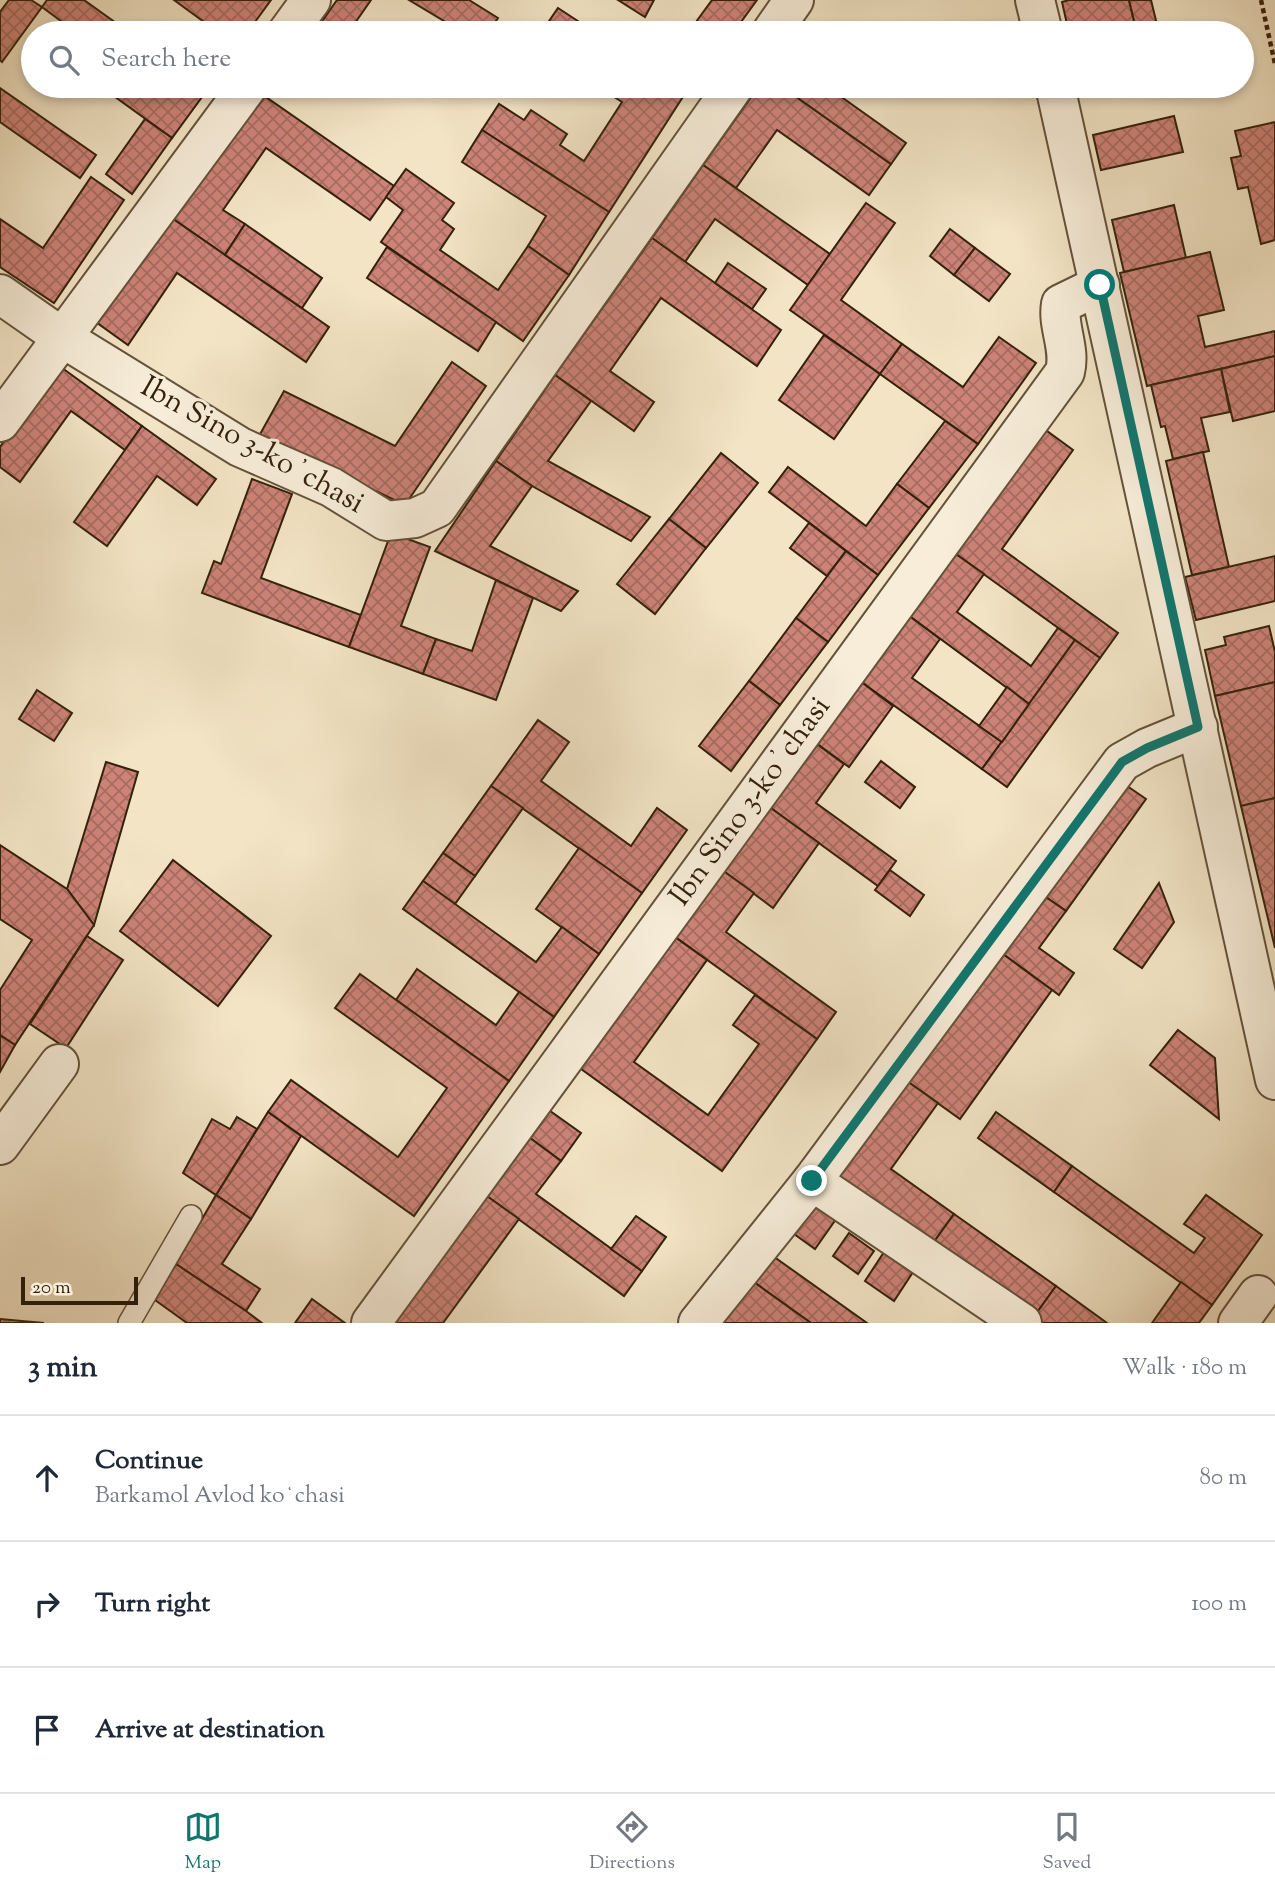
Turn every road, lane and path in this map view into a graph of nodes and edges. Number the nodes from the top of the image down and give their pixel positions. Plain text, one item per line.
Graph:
1 (312, 0) edge
2 (794, 0) edge
3 (1035, 0) edge
4 (1261, 0) edge
5 (296, 21) edge
6 (779, 21) edge
7 (1040, 21) edge
8 (1275, 64) edge
9 (239, 98) edge
10 (726, 98) edge
11 (1058, 98) edge
12 (1100, 285) junction
13 (0, 294) edge
14 (63, 338) junction
15 (0, 422) edge
16 (1198, 727) junction
17 (59, 1064) dead end
18 (1275, 1080) edge
19 (0, 1145) edge
20 (812, 1181) junction
21 (191, 1216) dead end
22 (129, 1323) edge
23 (371, 1323) edge
24 (698, 1323) edge
25 (1022, 1323) edge

1 - 5 street
2 - 6 street
3 - 7 street
4 - 8 path
9 - 14 street
10 - 14 street, Ibn Sino 3-koʼchasi
11 - 12 street
12 - 16 street
12 - 23 street, Ibn Sino 3-koʼchasi
13 - 14 street, Ibn Sino 3-koʼchasi
14 - 15 street
16 - 18 street
16 - 20 street
17 - 19 street
20 - 24 street
20 - 25 street
21 - 22 lane

